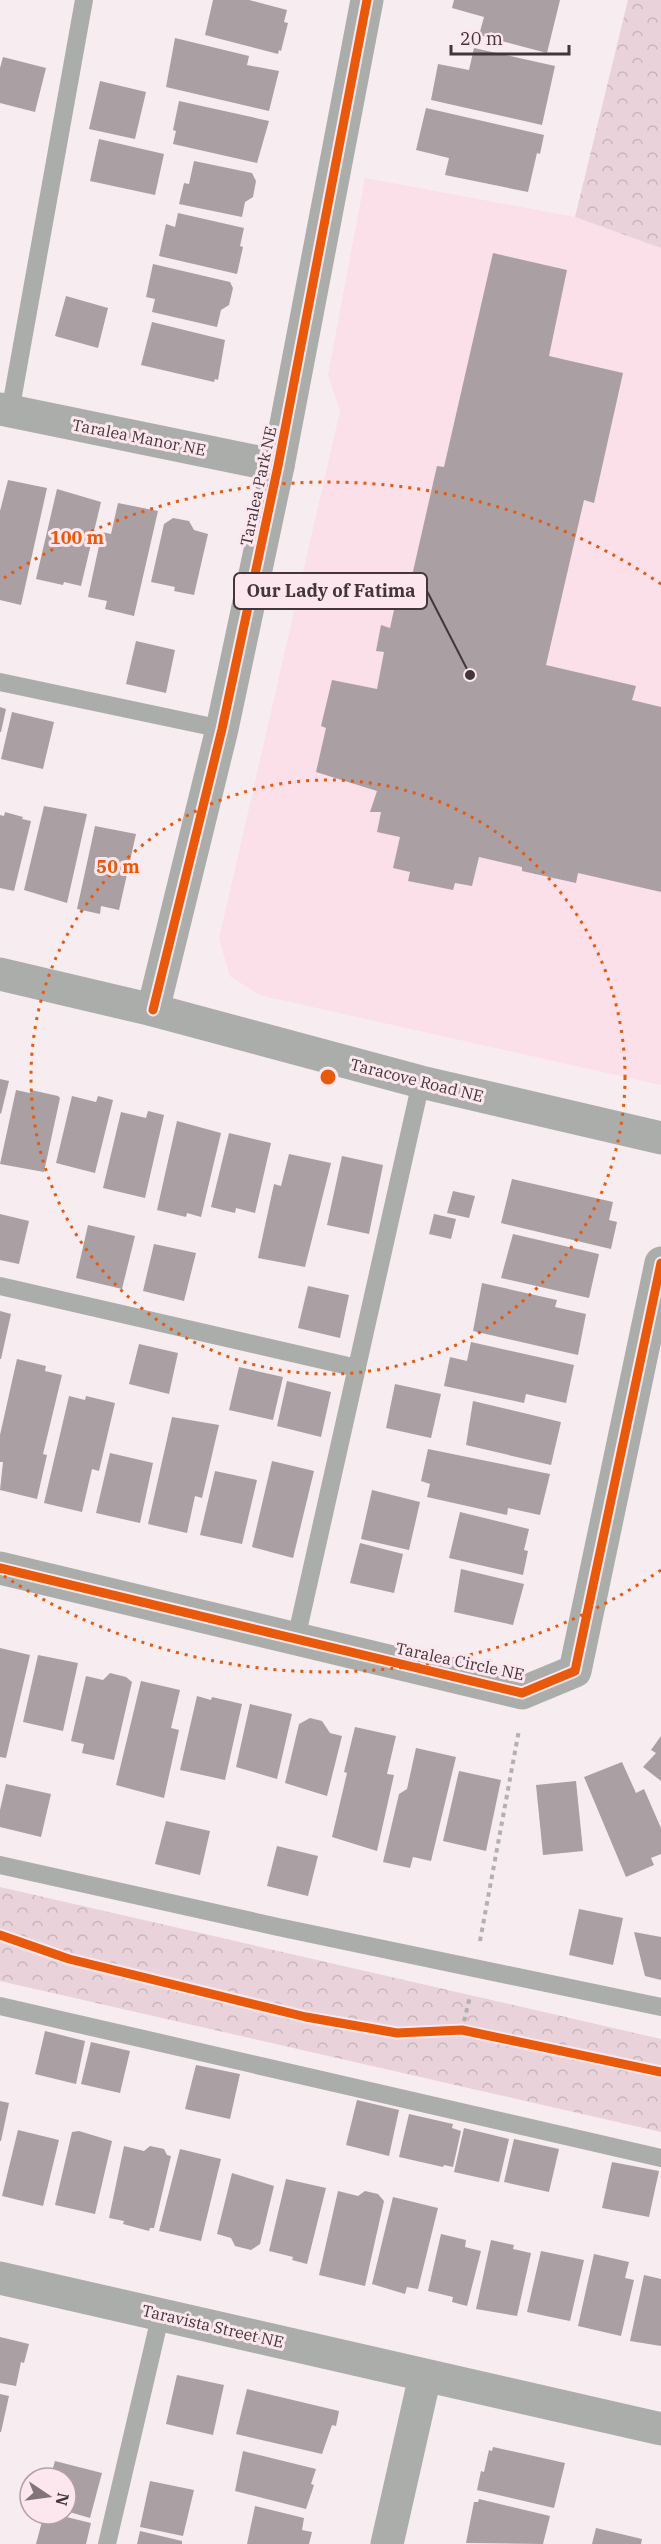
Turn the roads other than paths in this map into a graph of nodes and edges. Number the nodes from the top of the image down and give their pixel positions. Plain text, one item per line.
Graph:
1 (84, 0) edge
2 (367, 0) edge
3 (5, 410) edge
4 (278, 466) junction
5 (0, 682) edge
6 (222, 729) junction
7 (0, 974) edge
8 (153, 1010) junction
9 (421, 1082) junction
10 (661, 1138) edge
11 (661, 1263) edge
12 (0, 1286) edge
13 (357, 1368) junction
14 (0, 1568) edge
15 (296, 1639) junction
16 (0, 1864) edge
17 (0, 2006) edge
18 (661, 2007) edge
19 (661, 2158) edge
20 (0, 2278) edge
21 (161, 2313) junction
22 (425, 2376) junction
23 (661, 2429) edge
24 (107, 2544) edge
25 (387, 2544) edge

1 - 3 lane
2 - 4 street, Taralea Park NE
3 - 4 street, Taralea Manor NE
4 - 6 street, Taralea Park NE
5 - 6 lane
6 - 8 street, Taralea Park NE
7 - 8 street, Taracove Road NE
8 - 9 street, Taracove Road NE
9 - 10 street, Taracove Road NE
9 - 13 lane
11 - 15 street, Taralea Circle NE
12 - 13 lane
13 - 15 lane
14 - 15 street, Taralea Circle NE
16 - 18 lane
17 - 19 lane
20 - 21 street, Taravista Street NE
21 - 22 street, Taravista Street NE
21 - 24 lane
22 - 23 street, Taravista Street NE
22 - 25 street

